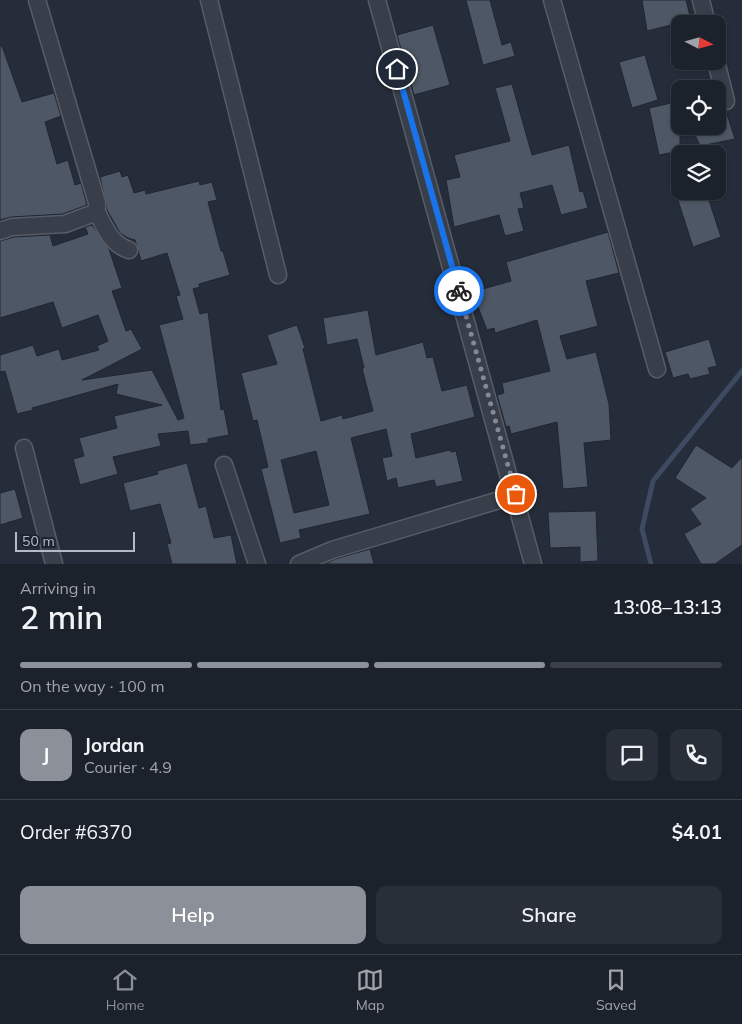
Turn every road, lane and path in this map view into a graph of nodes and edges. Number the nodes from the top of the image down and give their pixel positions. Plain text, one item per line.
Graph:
1 (37, 0) edge
2 (208, 0) edge
3 (377, 0) edge
4 (552, 0) edge
5 (701, 0) edge
6 (705, 15) edge
7 (98, 212) junction
8 (0, 231) edge
9 (129, 250) dead end
10 (278, 274) dead end
11 (657, 370) dead end
12 (24, 448) dead end
13 (224, 465) dead end
14 (516, 494) junction
15 (54, 564) edge
16 (257, 564) edge
17 (299, 564) edge
18 (533, 564) edge

1 - 7 street
2 - 10 street
3 - 14 street
4 - 11 street
5 - 6 street
7 - 8 street
7 - 9 street
12 - 15 street
13 - 16 street
14 - 17 street
14 - 18 street

